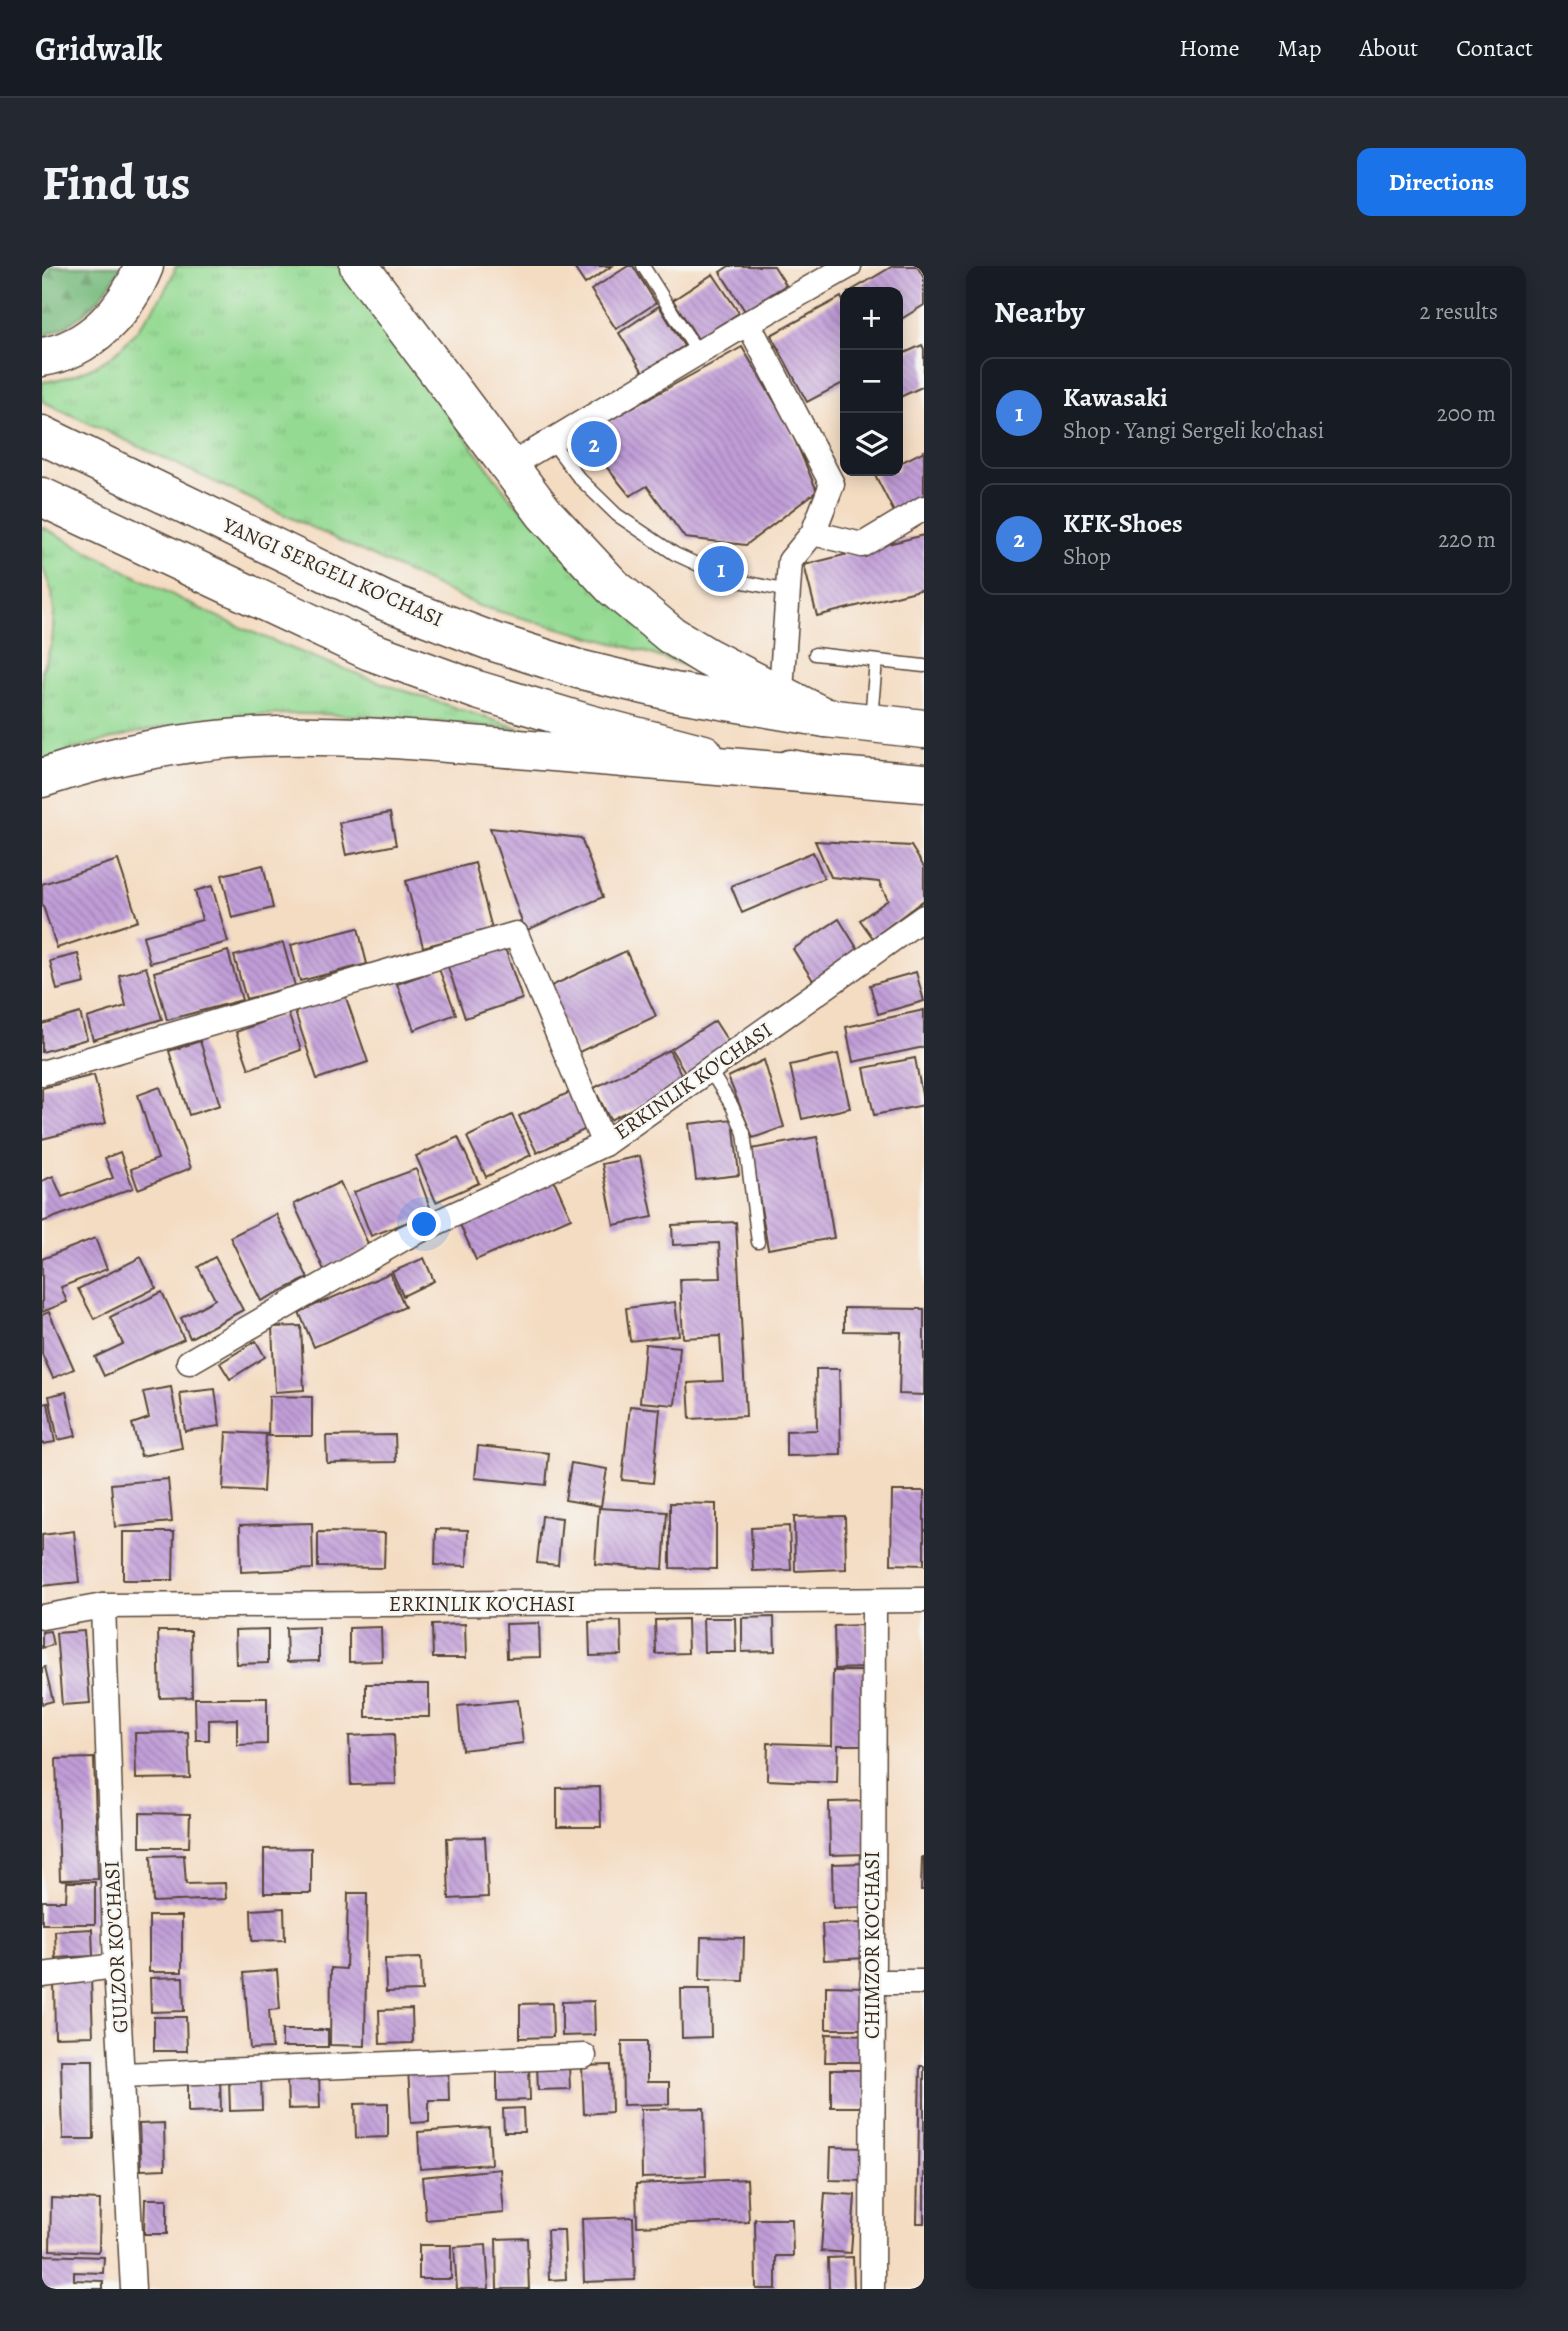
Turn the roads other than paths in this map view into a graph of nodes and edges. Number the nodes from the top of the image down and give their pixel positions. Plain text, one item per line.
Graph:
1 (144, 266) edge
2 (359, 266) edge
3 (643, 266) edge
4 (849, 266) edge
5 (748, 323) junction
6 (698, 353) junction
7 (42, 357) edge
8 (42, 435) edge
9 (551, 441) junction
10 (508, 467) junction
11 (42, 497) edge
12 (924, 508) edge
13 (813, 533) junction
14 (788, 591) junction
15 (816, 654) dead end
16 (876, 661) junction
17 (924, 666) edge
18 (780, 703) junction
19 (871, 723) junction
20 (924, 729) edge
21 (824, 775) junction
22 (42, 778) edge
23 (924, 783) edge
24 (924, 917) edge
25 (709, 1069) junction
26 (42, 1073) edge
27 (604, 1144) junction
28 (758, 1242) dead end
29 (189, 1362) dead end
30 (924, 1600) edge
31 (874, 1601) junction
32 (103, 1606) junction
33 (42, 1617) edge
34 (116, 1966) junction
35 (42, 1975) edge
36 (872, 1982) junction
37 (924, 1982) edge
38 (584, 2056) dead end
39 (122, 2075) junction
40 (133, 2289) edge
41 (872, 2289) edge

1 - 7 main road
2 - 10 main road
3 - 6 lane
4 - 5 street
5 - 6 street
5 - 13 street
6 - 9 street
8 - 18 main road, YANGI SERGELI KO'CHASI
9 - 10 street
9 - 14 lane
10 - 18 main road
11 - 21 main road
12 - 13 street
13 - 14 street
14 - 18 street
15 - 16 lane
16 - 17 lane
16 - 19 lane
18 - 19 main road
19 - 20 main road
21 - 22 main road
21 - 23 main road
24 - 25 street, ERKINLIK KO'CHASI
25 - 27 street, ERKINLIK KO'CHASI
25 - 28 lane
26 - 27 street
27 - 29 street, ERKINLIK KO'CHASI
30 - 31 street, ERKINLIK KO'CHASI
31 - 32 street, ERKINLIK KO'CHASI
31 - 36 street, CHIMZOR KO'CHASI
32 - 33 street, ERKINLIK KO'CHASI
32 - 34 street, GULZOR KO'CHASI
34 - 35 street
34 - 39 street, GULZOR KO'CHASI
36 - 37 street
36 - 41 street, CHIMZOR KO'CHASI
38 - 39 street
39 - 40 street, GULZOR KO'CHASI

